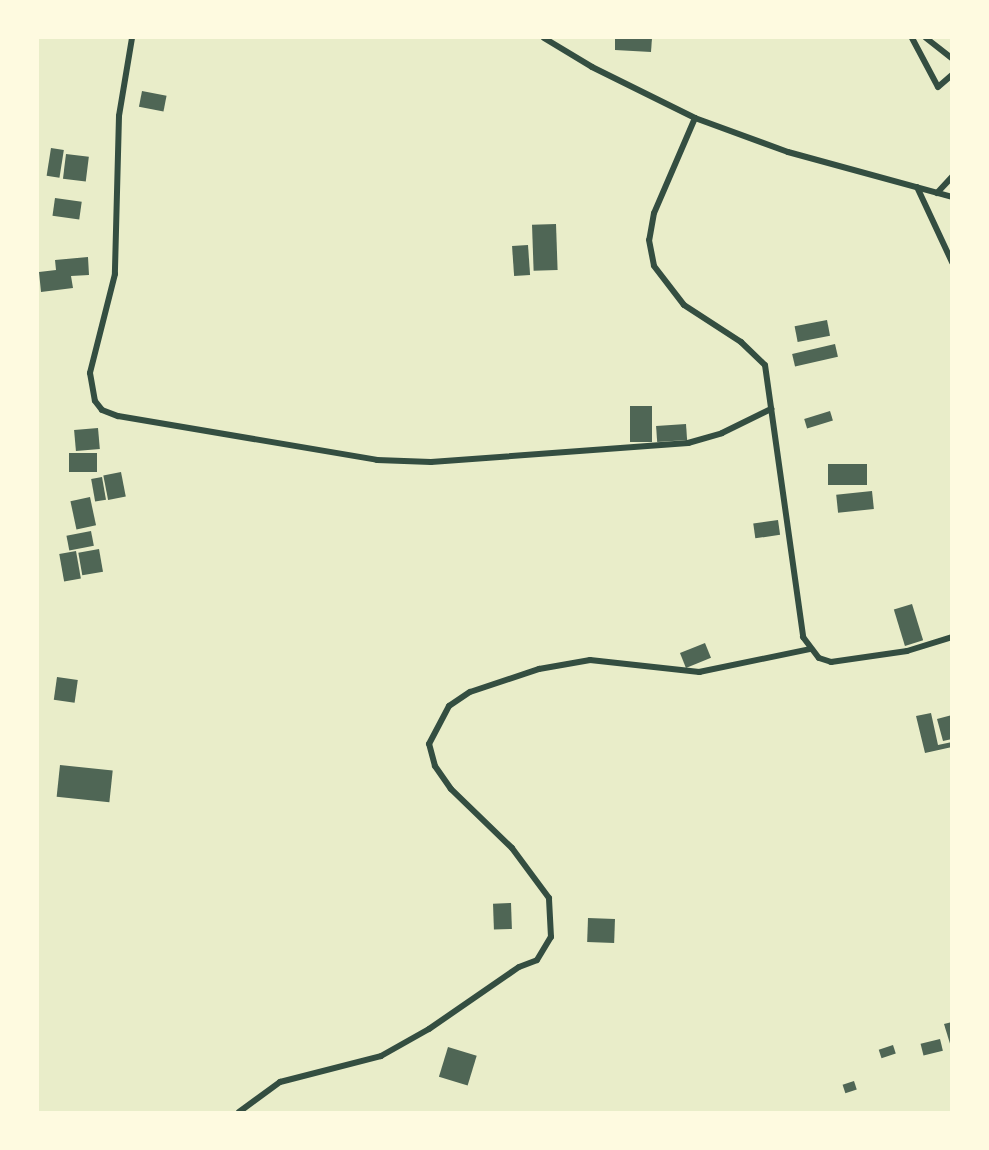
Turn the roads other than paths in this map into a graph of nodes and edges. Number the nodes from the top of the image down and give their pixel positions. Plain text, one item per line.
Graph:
1 (132, 38) edge
2 (544, 38) edge
3 (912, 38) edge
4 (926, 38) edge
5 (951, 58) edge
6 (951, 73) edge
7 (695, 117) junction
8 (951, 177) edge
9 (917, 187) junction
10 (938, 193) junction
11 (951, 197) edge
12 (951, 262) edge
13 (771, 409) junction
14 (951, 637) edge
15 (810, 649) junction
16 (239, 1113) edge

1 - 13 street
2 - 7 street
3 - 6 street
4 - 5 street
7 - 9 street
7 - 13 street
8 - 10 street
9 - 10 street
9 - 12 street
10 - 11 street
13 - 15 street
14 - 15 street
15 - 16 street

